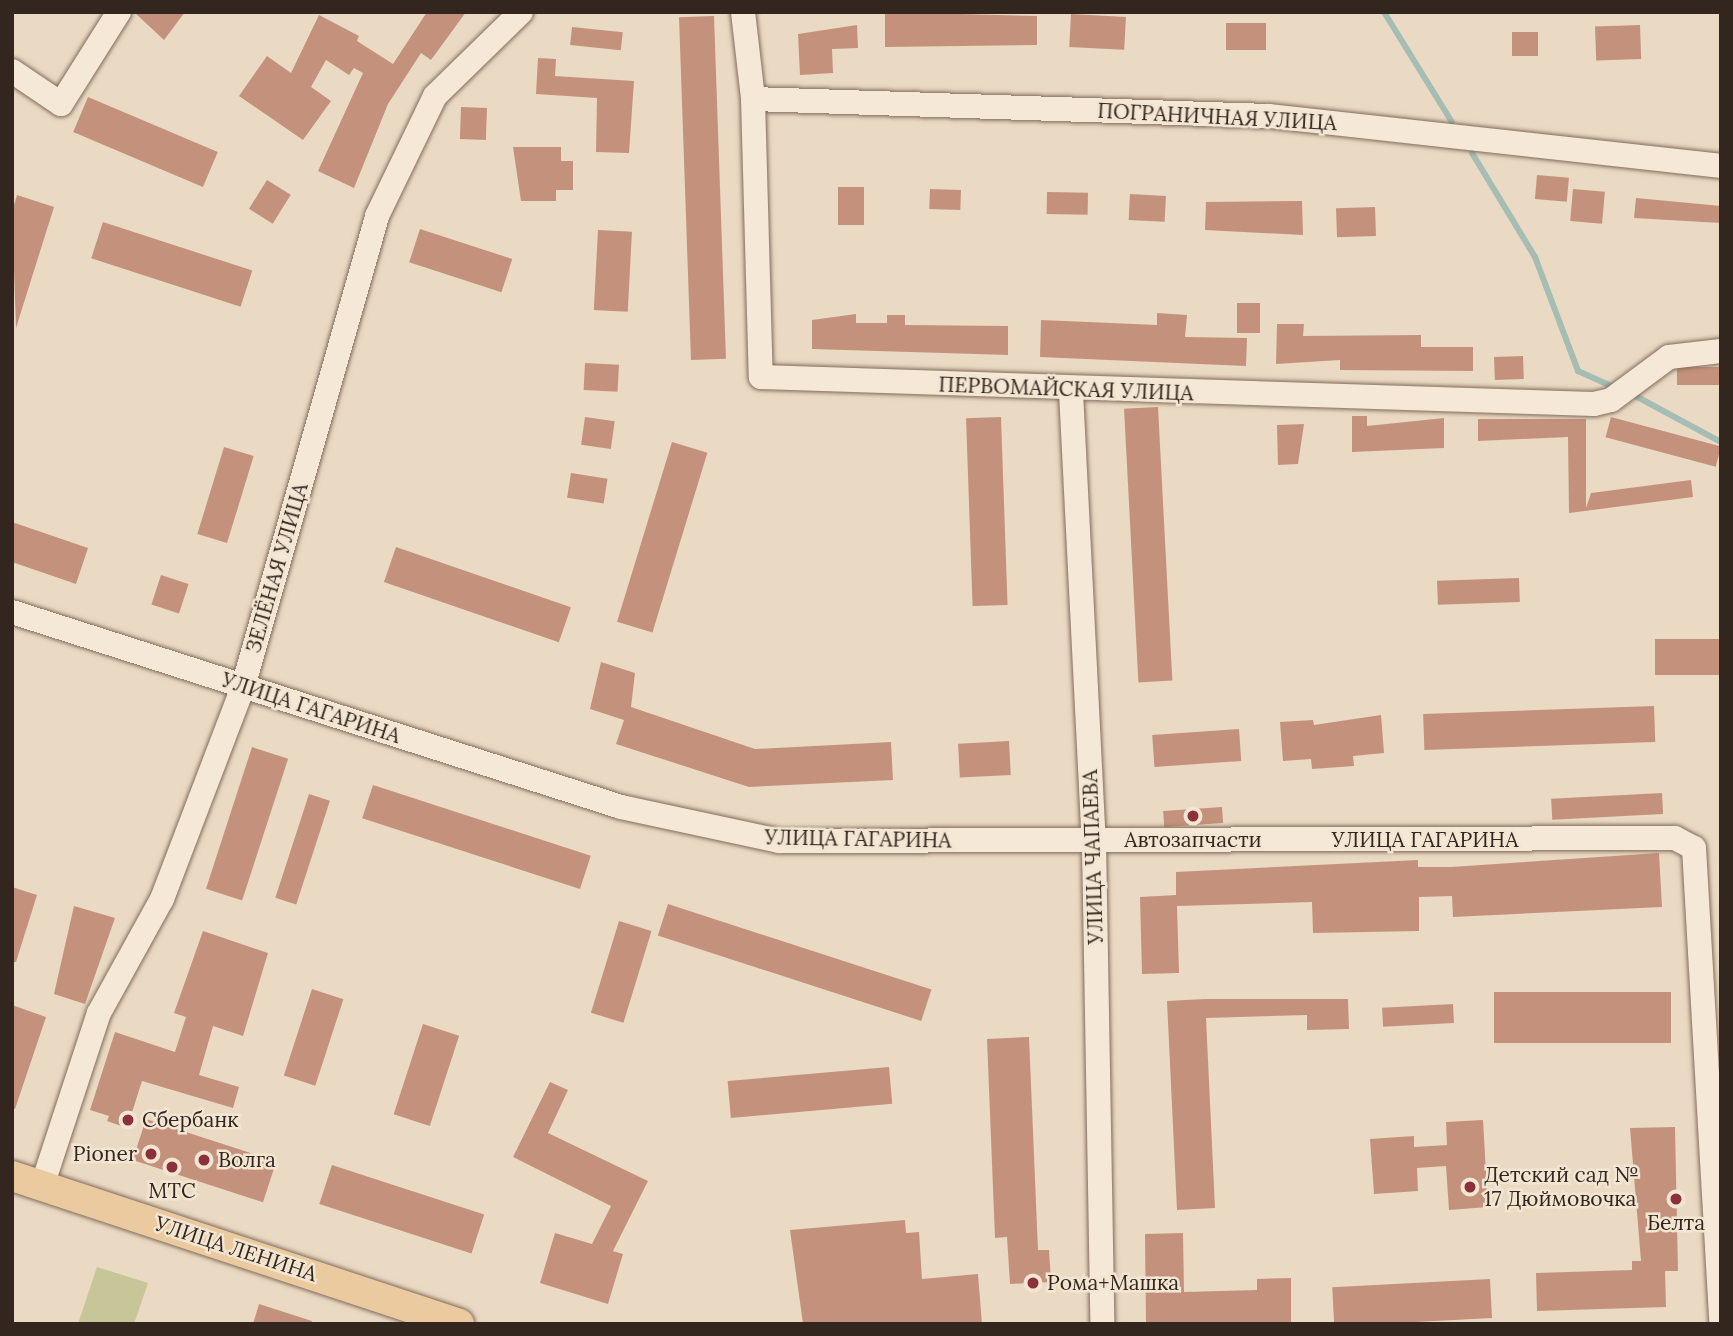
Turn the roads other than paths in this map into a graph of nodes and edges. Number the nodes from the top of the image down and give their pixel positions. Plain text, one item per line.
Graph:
1 (119, 12) edge
2 (521, 12) edge
3 (743, 12) edge
4 (12, 71) edge
5 (753, 99) junction
6 (1721, 166) edge
7 (1721, 351) edge
8 (1071, 392) junction
9 (12, 612) edge
10 (243, 687) junction
11 (1094, 842) junction
12 (12, 1176) edge
13 (42, 1186) junction
14 (1721, 1321) edge
15 (459, 1324) edge
16 (1102, 1324) edge

1 - 4 street
2 - 10 street, ЗЕЛЁНАЯ УЛИЦА
3 - 5 street, ПЕРВОМАЙСКАЯ УЛИЦА
5 - 6 street, ПОГРАНИЧНАЯ УЛИЦА
5 - 8 street, ПЕРВОМАЙСКАЯ УЛИЦА
7 - 8 street, ПЕРВОМАЙСКАЯ УЛИЦА
8 - 11 street, УЛИЦА ЧАПАЕВА
9 - 10 street, УЛИЦА ГАГАРИНА
10 - 11 street, УЛИЦА ГАГАРИНА
10 - 13 street, ЗЕЛЁНАЯ УЛИЦА
11 - 14 street, УЛИЦА ГАГАРИНА
11 - 16 street, УЛИЦА ЧАПАЕВА
12 - 13 main road, УЛИЦА ЛЕНИНА
13 - 15 main road, УЛИЦА ЛЕНИНА

